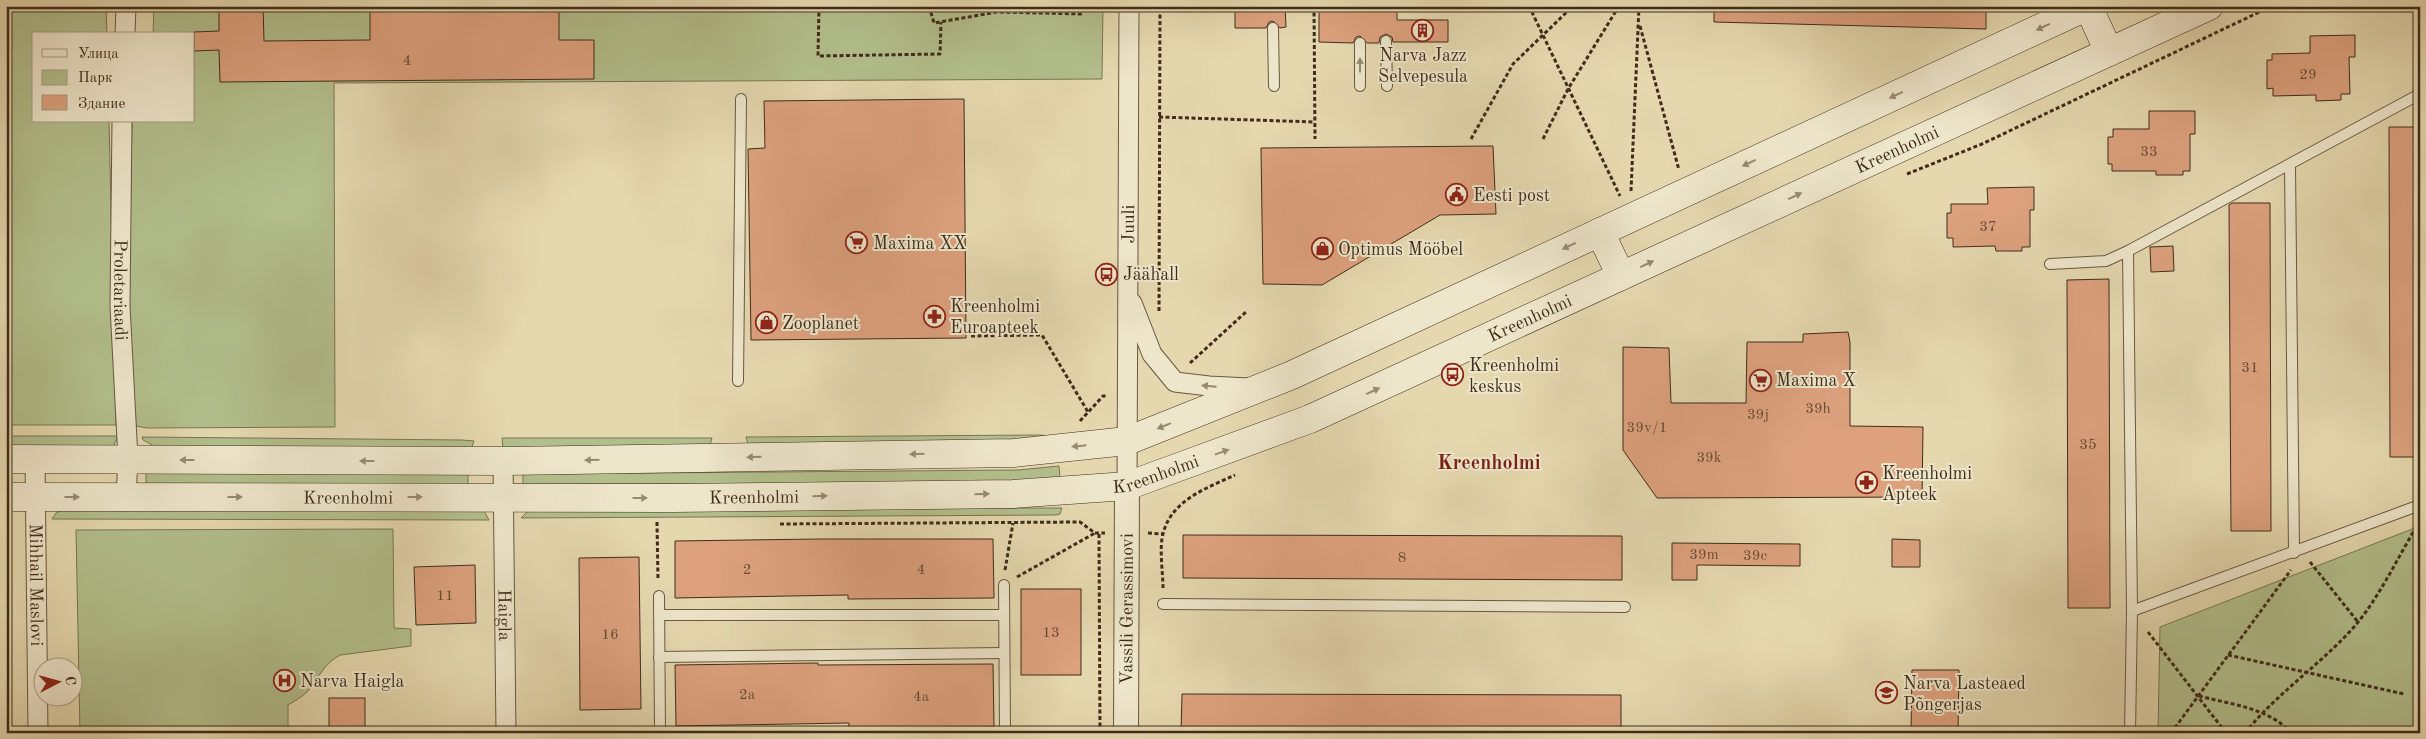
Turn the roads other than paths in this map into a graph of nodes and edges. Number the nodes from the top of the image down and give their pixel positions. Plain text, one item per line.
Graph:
1 (126, 6) edge
2 (1129, 6) edge
3 (2088, 6) edge
4 (2209, 6) edge
5 (1273, 28) dead end
6 (125, 32) edge
7 (1386, 41) dead end
8 (1360, 43) dead end
9 (2109, 52) junction
10 (1274, 86) dead end
11 (1360, 86) dead end
12 (1387, 86) dead end
13 (2420, 94) edge
14 (741, 99) dead end
15 (122, 122) edge
16 (2290, 165) junction
17 (1600, 232) junction
18 (2128, 251) junction
19 (2050, 264) dead end
20 (1621, 276) junction
21 (1128, 293) junction
22 (738, 381) dead end
23 (1258, 388) junction
24 (1127, 441) junction
25 (6, 459) edge
26 (35, 459) junction
27 (128, 459) junction
28 (503, 461) junction
29 (1127, 486) junction
30 (6, 497) edge
31 (34, 497) junction
32 (126, 497) junction
33 (504, 497) junction
34 (2420, 506) edge
35 (2300, 553) junction
36 (1004, 585) road end
37 (659, 596) dead end
38 (1163, 604) dead end
39 (1625, 606) dead end
40 (2132, 611) junction
41 (659, 615) junction
42 (1004, 615) junction
43 (1004, 652) junction
44 (659, 656) junction
45 (38, 733) edge
46 (506, 733) edge
47 (660, 733) edge
48 (1005, 733) edge
49 (1126, 733) edge
50 (2130, 733) edge

1 - 6 street
2 - 21 street, Juuli
3 - 9 main road
3 -> 17 main road, Kreenholmi
4 - 9 main road, Kreenholmi
5 - 10 lane
7 - 12 lane
11 -> 8 lane
20 -> 9 main road, Kreenholmi
13 - 16 lane
14 - 22 lane
15 - 27 street, Proletariaadi
16 - 18 lane
16 - 35 lane
17 - 20 main road
17 -> 23 main road, Kreenholmi
18 - 19 lane
18 - 40 lane
29 -> 20 main road, Kreenholmi
23 -> 21 street
21 - 24 street, Juuli
23 -> 24 main road, Kreenholmi
24 -> 28 main road, Kreenholmi
24 - 29 street, Juuli
25 - 26 main road, Kreenholmi
26 - 27 main road, Kreenholmi
26 - 31 street, Mihhail Maslovi
28 -> 27 main road, Kreenholmi
27 - 32 street, Proletariaadi
28 - 33 street, Haigla
33 -> 29 main road, Kreenholmi
29 - 49 street, Vassili Gerassimovi
30 - 31 main road, Kreenholmi
31 -> 32 main road, Kreenholmi
31 - 45 street, Mihhail Maslovi
32 -> 33 main road, Kreenholmi
33 - 46 street, Haigla
34 - 35 lane
35 - 40 lane
36 - 42 lane
37 - 41 lane
38 - 39 lane
40 - 50 lane
41 - 42 lane
41 - 44 lane
42 - 43 lane
43 - 44 lane
43 - 48 lane
44 - 47 lane

